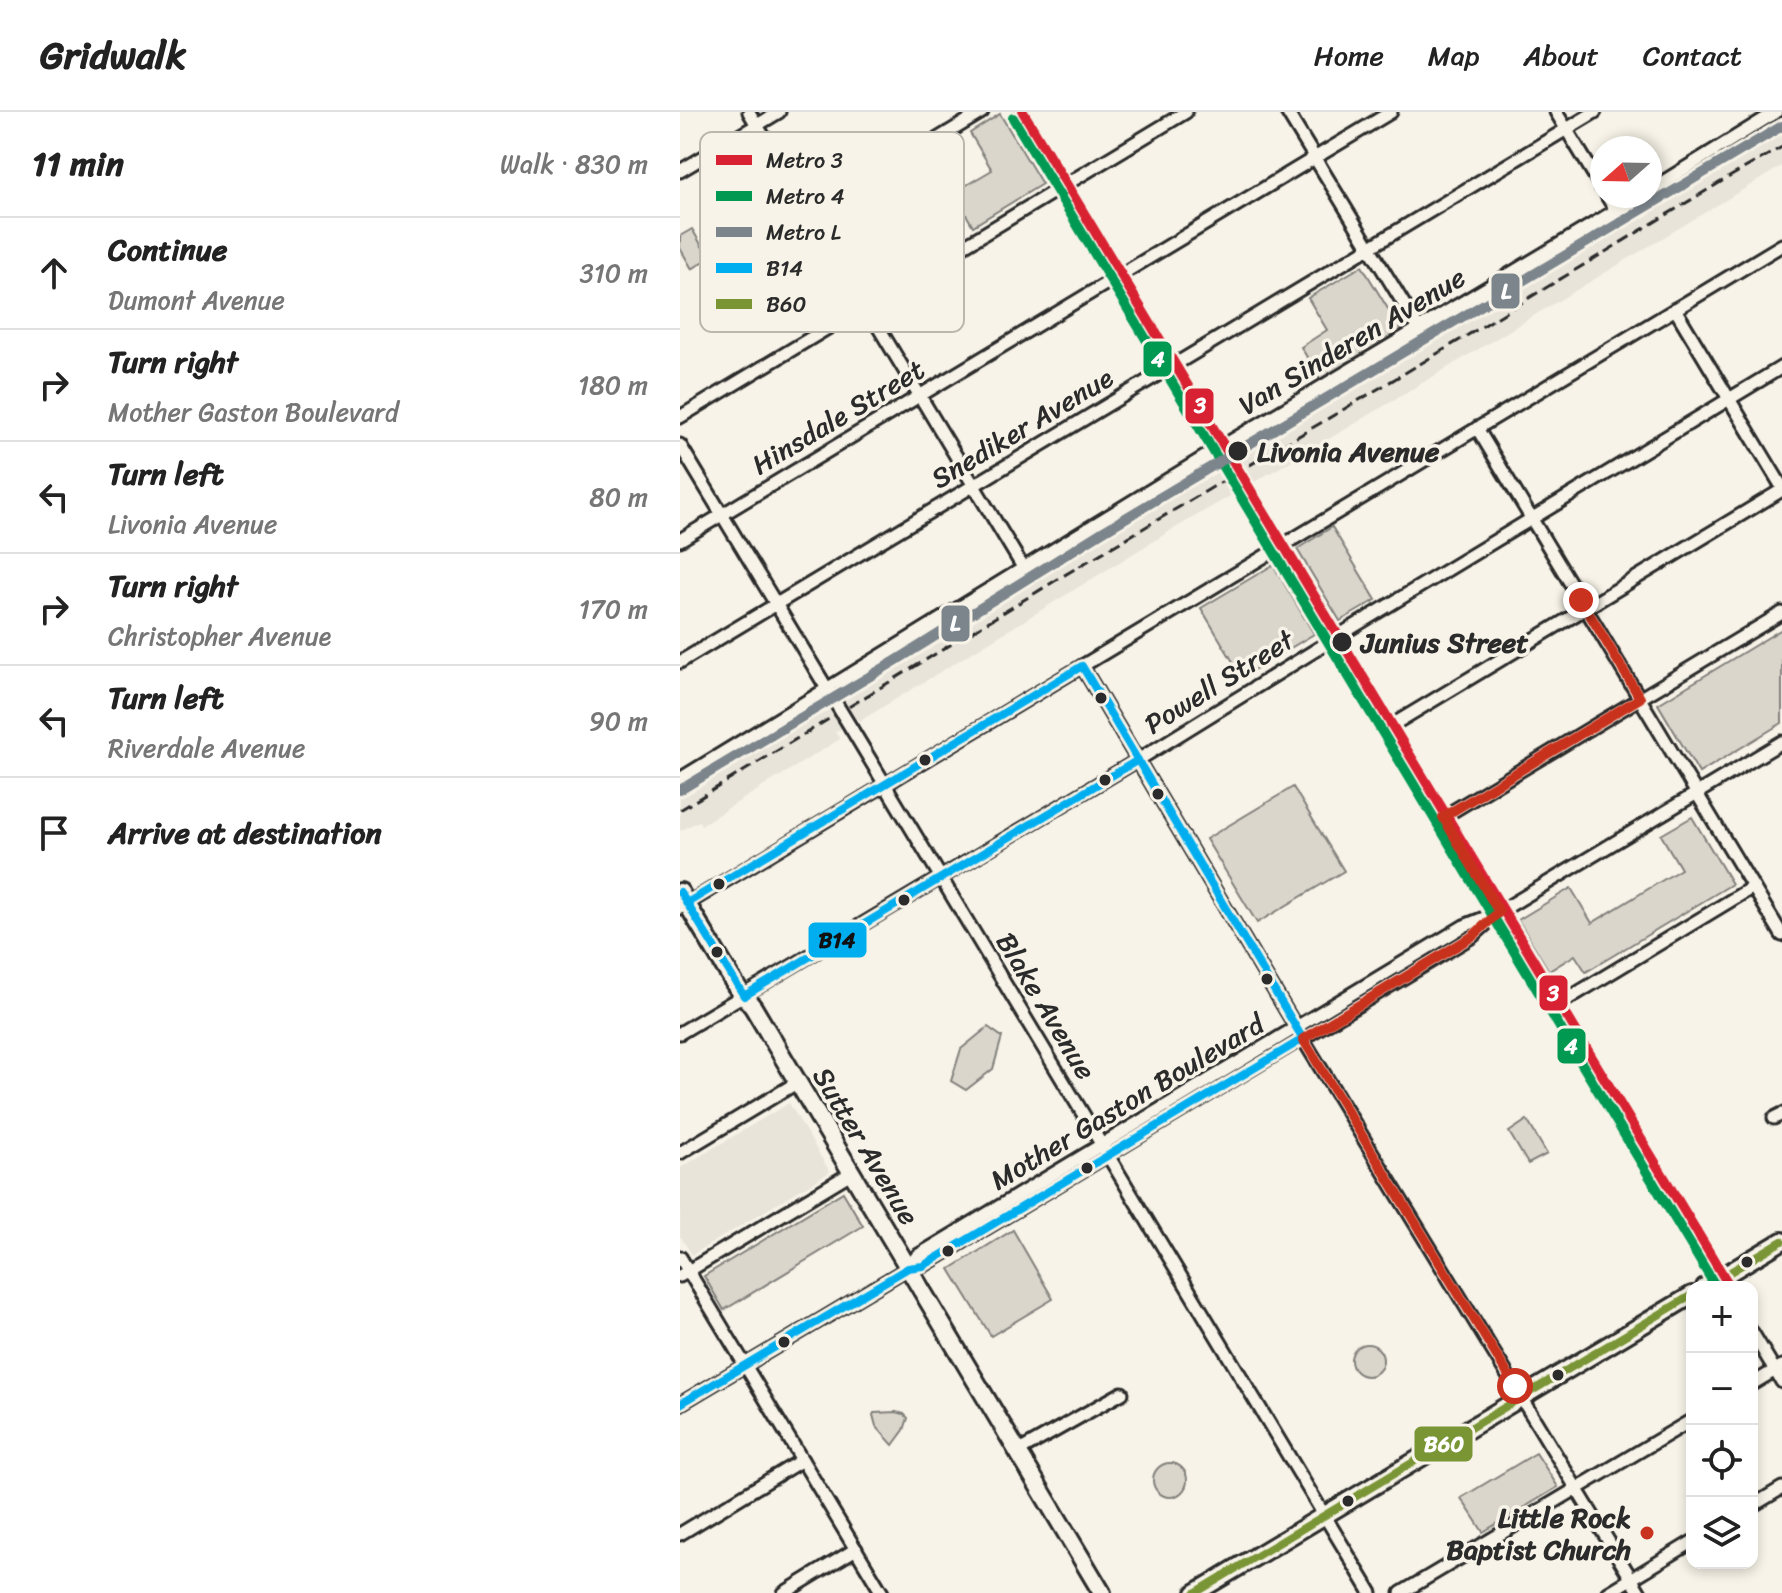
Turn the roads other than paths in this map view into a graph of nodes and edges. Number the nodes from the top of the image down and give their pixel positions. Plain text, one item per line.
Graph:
1 (749, 112) edge
2 (779, 112) edge
3 (982, 112) edge
4 (1020, 112) edge
5 (1186, 112) edge
6 (1287, 112) edge
7 (1391, 112) edge
8 (1556, 112) edge
9 (1595, 112) edge
10 (1776, 112) edge
11 (757, 125) junction
12 (1566, 129) junction
13 (745, 132) edge
14 (761, 132) edge
15 (949, 132) edge
16 (1315, 158) junction
17 (700, 159) edge
18 (1590, 168) edge
19 (680, 171) edge
20 (1662, 183) edge
21 (1064, 186) junction
22 (1614, 208) edge
23 (1621, 208) edge
24 (1616, 211) junction
25 (1782, 245) edge
26 (964, 246) edge
27 (1369, 248) junction
28 (1118, 276) junction
29 (1675, 309) junction
30 (1419, 329) junction
31 (822, 332) edge
32 (881, 332) edge
33 (1173, 366) junction
34 (1782, 367) edge
35 (920, 395) junction
36 (1729, 399) junction
37 (680, 417) edge
38 (1477, 428) junction
39 (680, 445) edge
40 (1221, 447) junction
41 (974, 485) junction
42 (1782, 489) edge
43 (722, 514) junction
44 (1531, 518) junction
45 (680, 540) edge
46 (1280, 547) junction
47 (1024, 569) junction
48 (776, 604) junction
49 (1586, 608) junction
50 (1782, 613) edge
51 (1335, 638) junction
52 (680, 662) edge
53 (1082, 666) junction
54 (828, 691) junction
55 (1640, 698) junction
56 (1389, 727) junction
57 (1782, 742) edge
58 (1138, 760) junction
59 (680, 779) edge
60 (885, 785) junction
61 (1697, 793) junction
62 (1443, 817) junction
63 (941, 878) junction
64 (1753, 887) junction
65 (682, 901) edge
66 (1499, 912) junction
67 (1782, 935) edge
68 (744, 996) junction
69 (1556, 1006) junction
70 (1296, 1027) junction
71 (680, 1033) edge
72 (1303, 1039) junction
73 (798, 1082) junction
74 (1101, 1145) junction
75 (680, 1153) edge
76 (1108, 1157) junction
77 (851, 1173) junction
78 (1782, 1241) edge
79 (680, 1257) edge
80 (908, 1268) junction
81 (684, 1273) edge
82 (1715, 1281) edge
83 (1722, 1281) edge
84 (1686, 1299) edge
85 (1758, 1340) edge
86 (745, 1365) junction
87 (1779, 1368) edge
88 (1758, 1380) edge
89 (1782, 1382) edge
90 (1122, 1393) dead end
91 (1521, 1397) junction
92 (680, 1404) edge
93 (1686, 1424) edge
94 (1019, 1451) junction
95 (802, 1460) junction
96 (1577, 1488) junction
97 (1782, 1488) edge
98 (1758, 1502) edge
99 (1324, 1515) junction
100 (680, 1534) edge
101 (1686, 1546) edge
102 (856, 1549) junction
103 (1631, 1579) junction
104 (784, 1593) edge
105 (882, 1593) edge
106 (1102, 1593) edge
107 (1195, 1593) edge
108 (1371, 1593) edge
109 (1401, 1593) edge
110 (1608, 1593) edge
111 (1640, 1593) edge

1 - 11 street
2 - 11 street
3 - 15 street
4 - 21 street
5 - 21 street
6 - 16 street
7 - 16 street, Hinsdale Street
8 - 12 street
9 - 12 street, Snediker Avenue
10 - 20 street
11 - 13 street
11 - 14 street
12 - 18 street
12 - 27 street, Snediker Avenue
16 - 27 street
16 - 28 street, Hinsdale Street
17 - 19 street
21 - 26 street
21 - 28 street
22 - 24 street
23 - 24 street, Van Sinderen Avenue
24 - 30 street, Van Sinderen Avenue
25 - 29 street
27 - 30 street
27 - 33 street, Snediker Avenue
28 - 33 street
28 - 35 street, Hinsdale Street
29 - 36 street
29 - 38 street
30 - 40 street, Van Sinderen Avenue
31 - 37 street
32 - 35 street
33 - 40 street
33 - 41 street, Snediker Avenue
34 - 36 street, Powell Street
35 - 41 street
35 - 43 street, Hinsdale Street
36 - 42 street
36 - 44 street, Powell Street
38 - 44 street
38 - 46 street
39 - 43 street, Blake Avenue
40 - 47 street, Van Sinderen Avenue
41 - 47 street
41 - 48 street, Snediker Avenue
42 - 49 street
43 - 45 street, Hinsdale Street
43 - 48 street, Blake Avenue
44 - 49 street
44 - 51 street, Powell Street
46 - 51 street
46 - 53 street
47 - 54 street, Van Sinderen Avenue
48 - 52 street, Snediker Avenue
48 - 54 street, Blake Avenue
49 - 55 street
49 - 56 street
50 - 55 street
51 - 56 street
51 - 58 street, Powell Street
53 - 58 street
53 - 60 street
54 - 59 street, Van Sinderen Avenue
54 - 60 street, Blake Avenue, bridge
55 - 61 street
55 - 62 street
56 - 62 street
57 - 61 street, Mother Gaston Boulevard
58 - 63 street, Powell Street
58 - 70 street
60 - 63 street, Blake Avenue
60 - 65 street
61 - 64 street
61 - 66 street, Mother Gaston Boulevard
62 - 66 street
63 - 68 street, Powell Street
63 - 74 street, Blake Avenue
64 - 67 street
64 - 69 street
65 - 68 street, Sutter Avenue
66 - 69 street
66 - 70 street, Mother Gaston Boulevard
66 - 72 street, Mother Gaston Boulevard
68 - 71 street, Powell Street
68 - 73 street, Sutter Avenue
69 - 82 street
70 - 72 street
70 - 74 street, Mother Gaston Boulevard
72 - 76 street, Mother Gaston Boulevard
72 - 91 street
73 - 75 street
73 - 77 street, Sutter Avenue
74 - 76 street, Blake Avenue
74 - 80 street, Mother Gaston Boulevard
76 - 80 street, Mother Gaston Boulevard
76 - 99 street, Blake Avenue
77 - 80 street, Sutter Avenue
77 - 81 street
78 - 83 street
79 - 81 street
80 - 86 street, Mother Gaston Boulevard
80 - 94 street, Sutter Avenue
81 - 86 street
84 - 91 street
85 - 87 street
86 - 92 street, Mother Gaston Boulevard
86 - 95 street
87 - 88 street
87 - 89 street
90 - 94 street
91 - 96 street
91 - 99 street
93 - 96 street
94 - 106 street, Sutter Avenue
95 - 100 street
95 - 102 street
96 - 103 street
96 - 109 street
97 - 98 street
99 - 107 street
99 - 108 street, Blake Avenue
101 - 103 street
102 - 104 street
102 - 105 street
103 - 110 street
103 - 111 street

